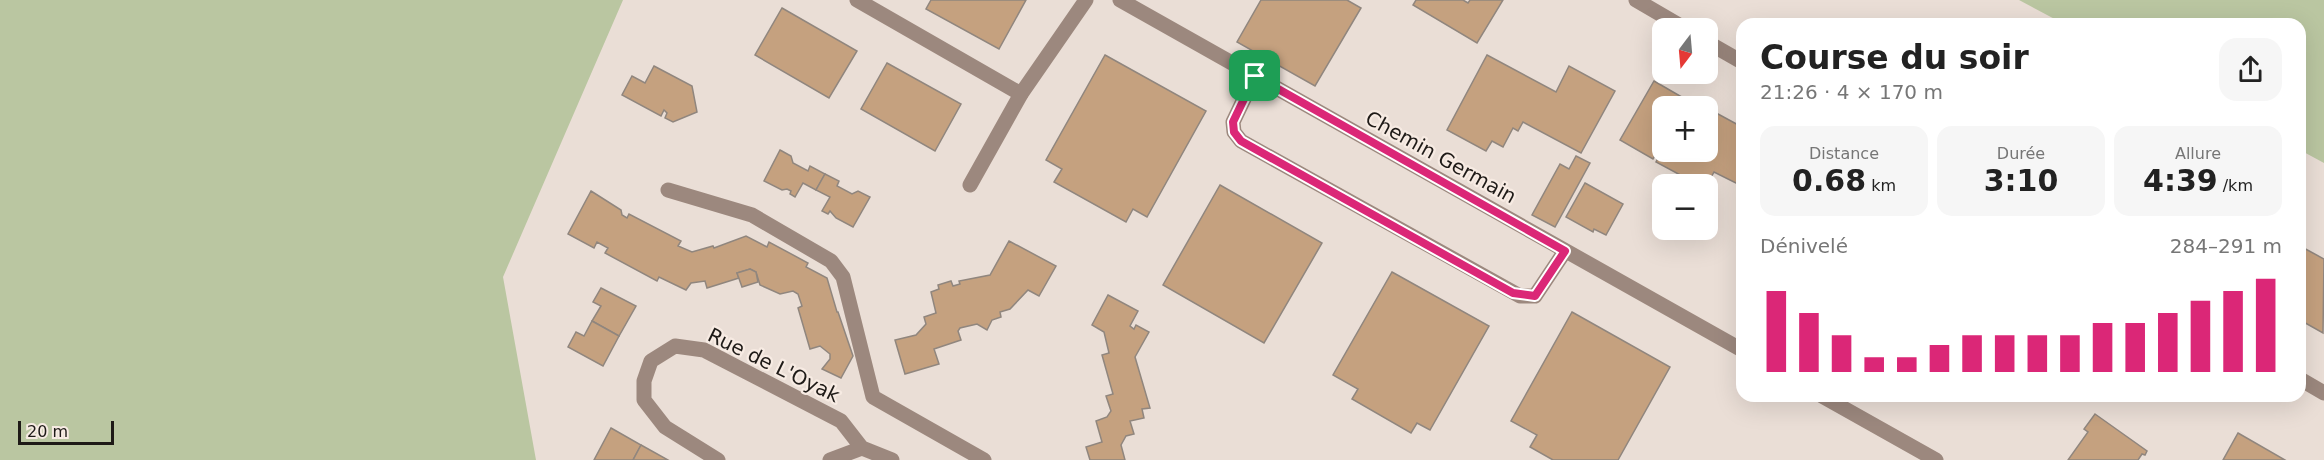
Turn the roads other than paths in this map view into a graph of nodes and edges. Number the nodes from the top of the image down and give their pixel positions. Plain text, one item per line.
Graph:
1 (856, 0) edge
2 (1086, 0) edge
3 (1120, 0) edge
4 (1636, 0) edge
5 (1667, 18) edge
6 (1718, 48) edge
7 (1736, 59) edge
8 (1255, 76) junction
9 (1021, 94) junction
10 (970, 185) dead end
11 (668, 190) dead end
12 (1565, 251) junction
13 (1736, 347) edge
14 (2306, 382) edge
15 (2324, 393) edge
16 (1833, 402) edge
17 (862, 447) junction
18 (718, 460) edge
19 (830, 460) edge
20 (892, 460) edge
21 (984, 460) edge
22 (1936, 460) edge

1 - 9 street
2 - 9 street
3 - 8 street, Chemin Germain
4 - 5 street
6 - 7 street
8 - 12 street, Chemin Germain
8 - 12 street
9 - 10 street
11 - 21 street
12 - 13 street, Chemin Germain
14 - 15 street
16 - 22 street
17 - 18 street, Rue de L'Oyak
17 - 19 street
17 - 20 street, Rue de L'Oyak

